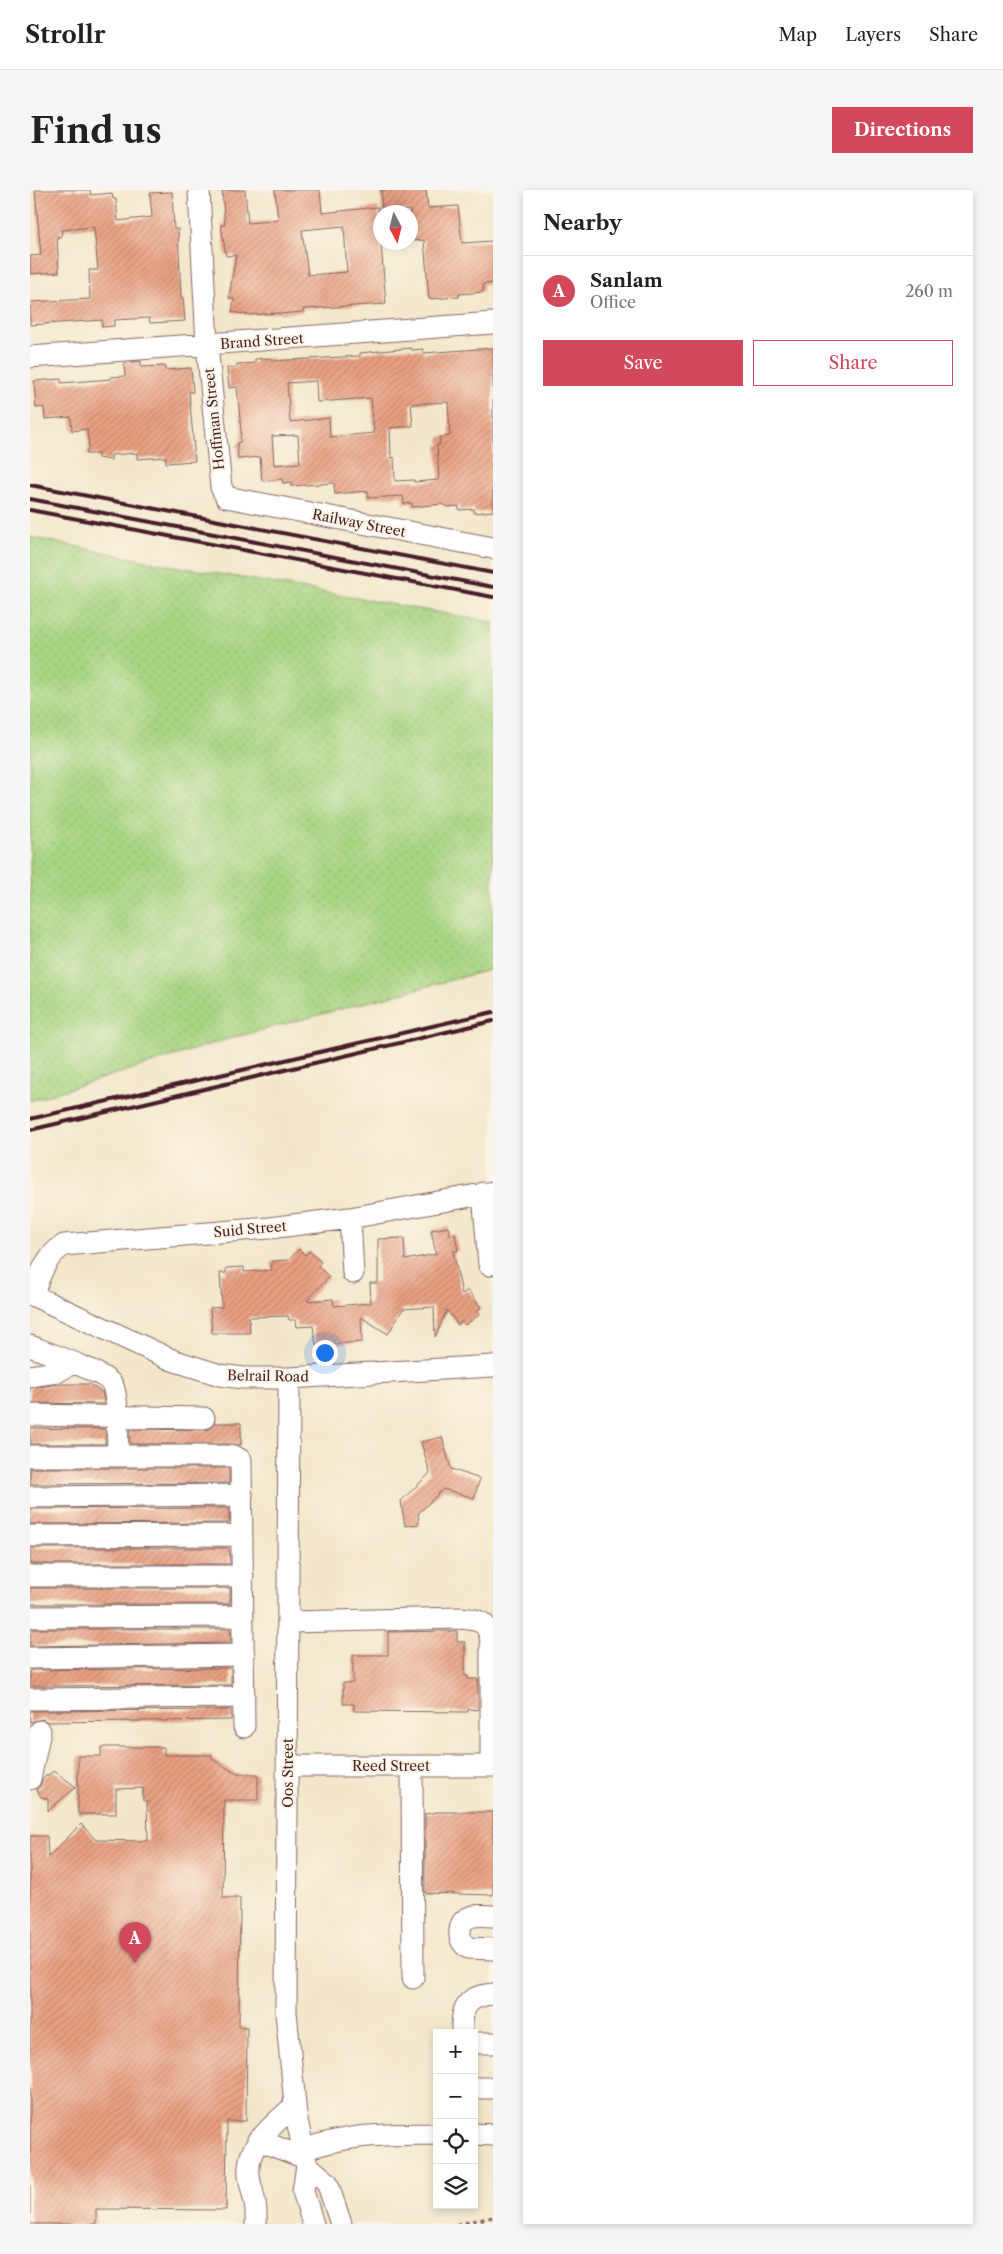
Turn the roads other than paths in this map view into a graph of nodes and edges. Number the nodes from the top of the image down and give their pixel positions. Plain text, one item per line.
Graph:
1 (199, 190) edge
2 (493, 324) edge
3 (207, 345) junction
4 (30, 357) edge
5 (226, 497) joint
6 (493, 548) edge
7 (488, 1192) edge
8 (350, 1218) junction
9 (488, 1265) dead end
10 (353, 1273) dead end
11 (32, 1294) edge
12 (30, 1346) edge
13 (73, 1363) junction
14 (493, 1366) edge
15 (30, 1376) edge
16 (289, 1378) junction
17 (30, 1415) edge
18 (116, 1416) junction
19 (204, 1418) dead end
20 (30, 1456) edge
21 (118, 1456) junction
22 (242, 1495) junction
23 (30, 1497) edge
24 (242, 1535) junction
25 (30, 1536) edge
26 (30, 1576) edge
27 (243, 1576) junction
28 (243, 1616) junction
29 (30, 1617) edge
30 (289, 1622) junction
31 (244, 1656) junction
32 (30, 1658) edge
33 (244, 1697) junction
34 (30, 1699) edge
35 (244, 1727) dead end
36 (40, 1731) dead end
37 (33, 1754) edge
38 (288, 1766) junction
39 (412, 1766) junction
40 (492, 1766) edge
41 (30, 1779) edge
42 (493, 1916) edge
43 (493, 1949) edge
44 (412, 1978) dead end
45 (493, 1994) edge
46 (462, 2029) edge
47 (493, 2043) edge
48 (478, 2044) edge
49 (478, 2088) edge
50 (493, 2088) edge
51 (295, 2105) junction
52 (433, 2134) edge
53 (478, 2134) edge
54 (493, 2135) edge
55 (258, 2140) junction
56 (305, 2158) junction
57 (256, 2224) edge
58 (313, 2224) edge
59 (341, 2224) edge

1 - 3 street, Hoffman Street
2 - 3 street, Brand Street
3 - 4 street, Brand Street
3 - 5 street, Hoffman Street
5 - 6 street, Railway Street
7 - 8 street, Suid Street
7 - 9 street
8 - 10 street
8 - 11 street, Suid Street
11 - 16 street, Belrail Road
12 - 13 street
13 - 15 street
13 - 18 street
14 - 16 street, Belrail Road
16 - 30 street, Oos Street
17 - 18 street
18 - 19 street
18 - 21 street
20 - 21 street
21 - 22 street
22 - 23 street
22 - 24 street
24 - 25 street
24 - 27 street
26 - 27 street
27 - 28 street
28 - 29 street
28 - 31 street
30 - 38 street, Oos Street
30 - 40 street
31 - 32 street
31 - 33 street
33 - 34 street
33 - 35 street
36 - 37 street
37 - 41 street
38 - 39 street, Reed Street
38 - 51 street, Oos Street
39 - 40 street, Reed Street
39 - 44 street
42 - 43 street
45 - 46 street
47 - 48 street
49 - 50 street
51 - 55 street
51 - 56 street, Oos Street
52 - 56 street
53 - 54 street
55 - 56 street
55 - 57 street
56 - 58 street, Oos Street
56 - 59 street

